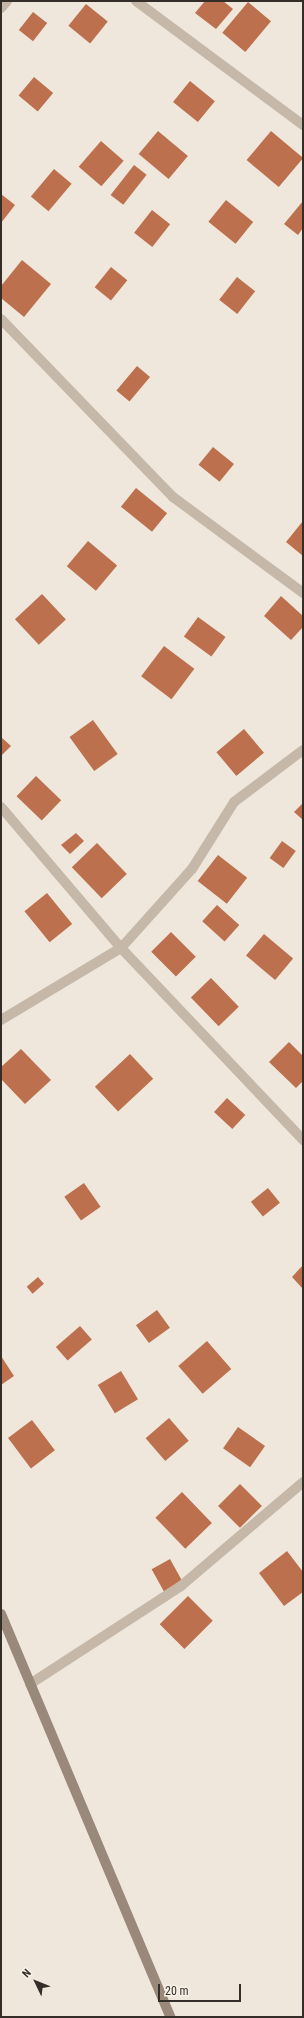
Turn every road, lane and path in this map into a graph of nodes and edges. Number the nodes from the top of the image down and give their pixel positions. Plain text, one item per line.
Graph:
1 (7, 1) edge
2 (136, 1) edge
3 (1, 8) edge
4 (303, 125) edge
5 (1, 319) edge
6 (303, 593) edge
7 (303, 750) edge
8 (1, 807) edge
9 (121, 948) junction
10 (1, 1020) edge
11 (303, 1140) edge
12 (303, 1482) edge
13 (1, 1614) edge
14 (30, 1684) junction
15 (170, 2017) edge

1 - 3 street
2 - 4 street
5 - 6 street
7 - 9 street
8 - 9 street
9 - 10 street
9 - 11 street
12 - 14 street
13 - 14 main road
14 - 15 main road

